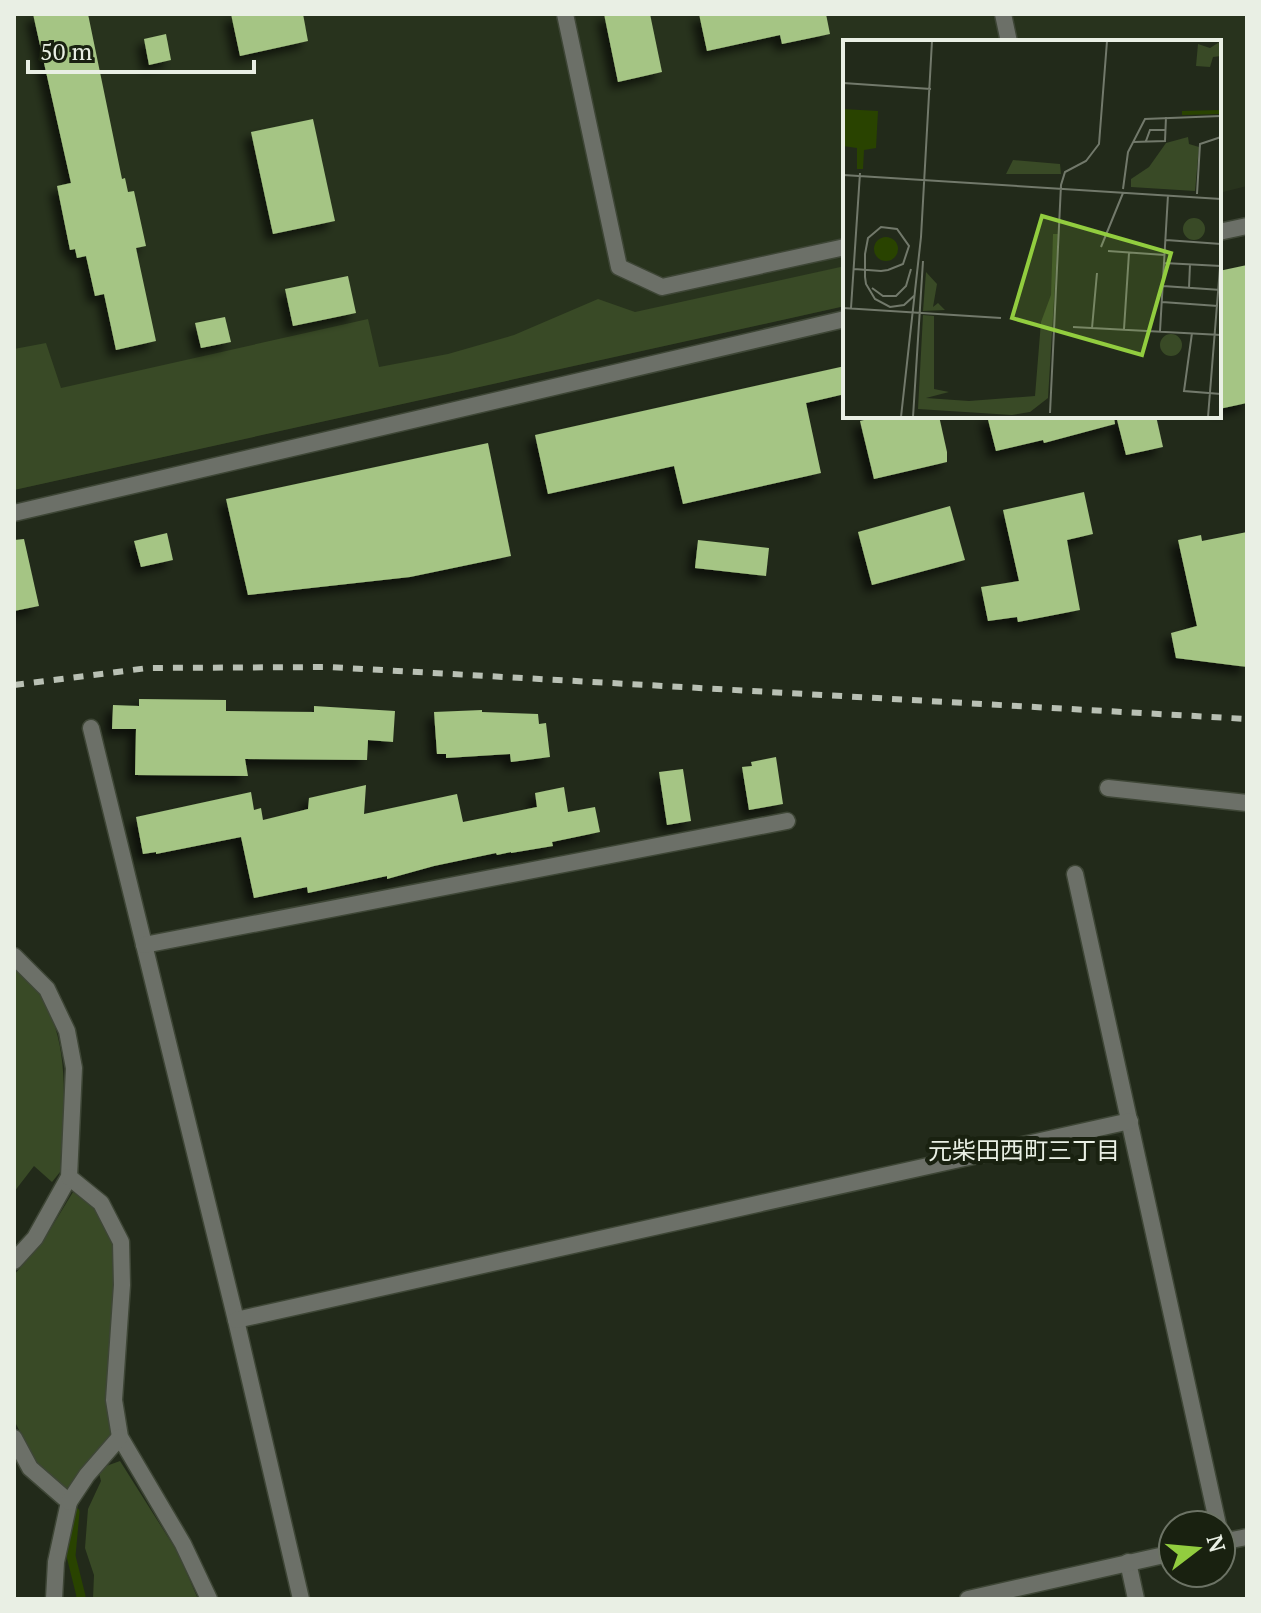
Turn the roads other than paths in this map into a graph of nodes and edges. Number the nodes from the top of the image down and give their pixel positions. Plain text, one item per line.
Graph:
1 (565, 14) edge
2 (1003, 14) edge
3 (1009, 40) edge
4 (1247, 226) edge
5 (1221, 232) edge
6 (843, 247) edge
7 (843, 319) edge
8 (14, 513) edge
9 (91, 728) dead end
10 (1108, 788) dead end
11 (1247, 803) edge
12 (787, 821) dead end
13 (1075, 874) dead end
14 (144, 945) junction
15 (14, 956) edge
16 (1130, 1121) junction
17 (69, 1177) junction
18 (14, 1261) edge
19 (236, 1320) junction
20 (120, 1437) junction
21 (14, 1438) edge
22 (69, 1502) junction
23 (1215, 1509) edge
24 (1157, 1556) edge
25 (1128, 1562) junction
26 (54, 1599) edge
27 (209, 1599) edge
28 (301, 1599) edge
29 (968, 1599) edge
30 (1136, 1599) edge

1 - 6 street
2 - 3 street
4 - 5 street
7 - 8 street
9 - 14 street
10 - 11 street
12 - 14 street
13 - 16 street
14 - 19 street
15 - 17 street
16 - 19 street
16 - 23 street
17 - 18 street
17 - 20 street
19 - 28 street
20 - 22 street
20 - 27 street
21 - 22 street
22 - 26 street
24 - 25 street
25 - 29 street
25 - 30 street

